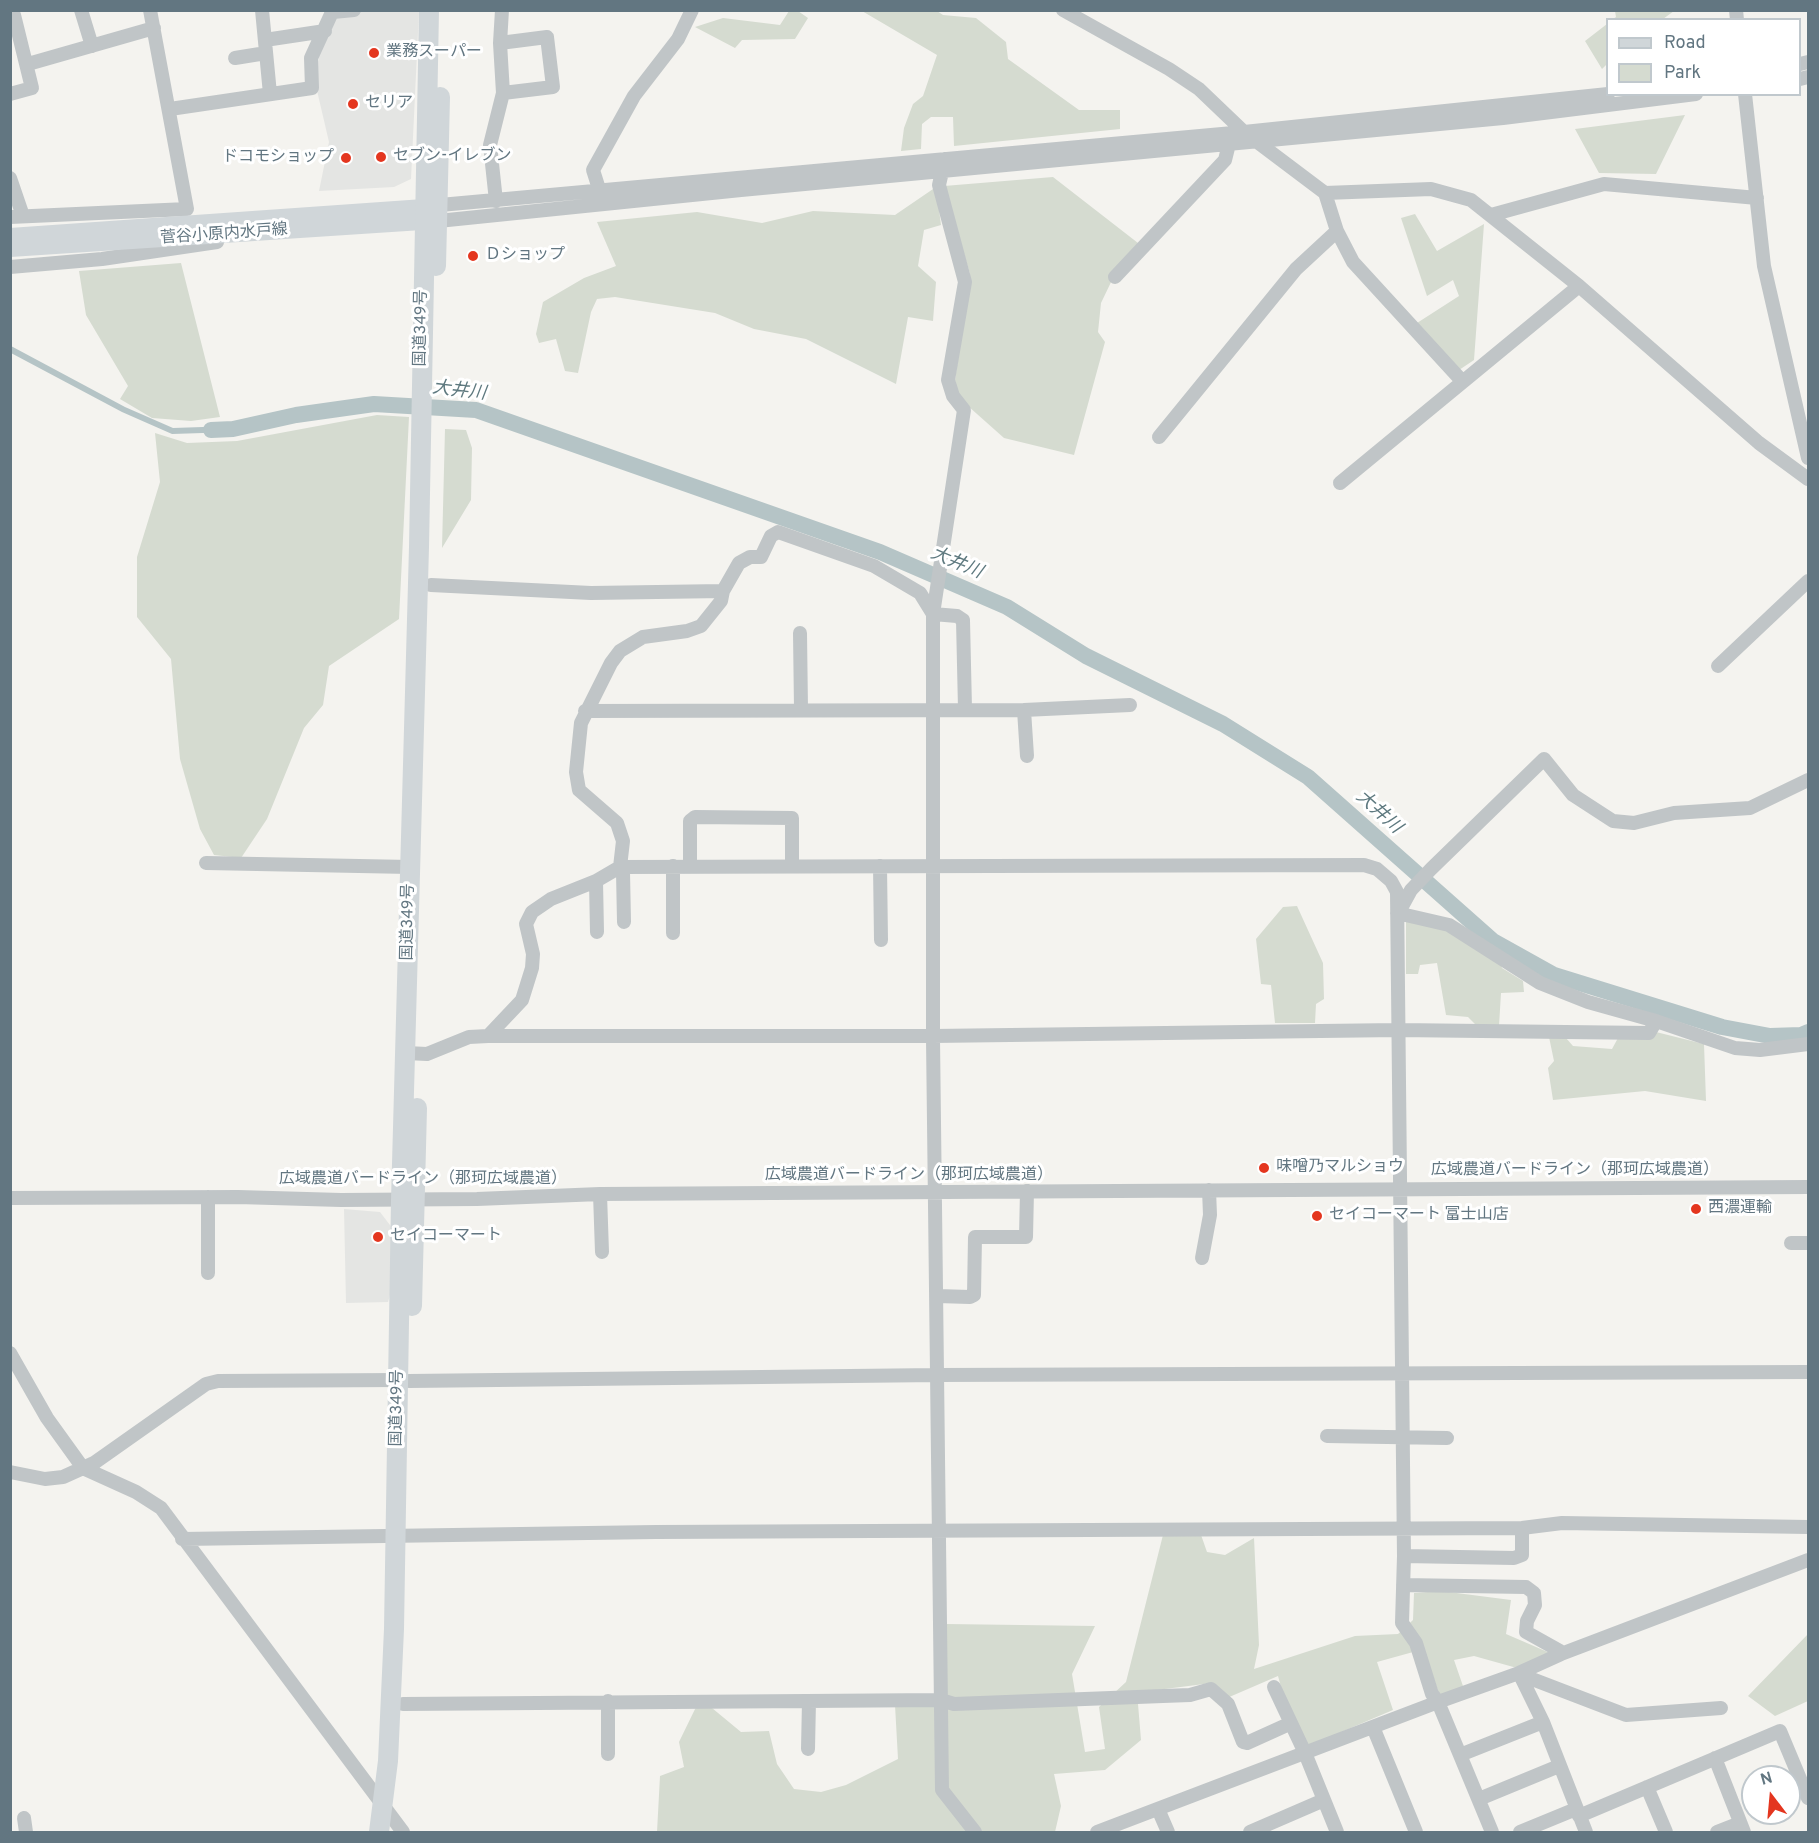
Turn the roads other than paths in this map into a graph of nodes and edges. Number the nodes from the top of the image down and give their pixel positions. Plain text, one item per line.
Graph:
1 (28, 10) edge
2 (81, 10) edge
3 (150, 10) edge
4 (262, 10) edge
5 (354, 10) edge
6 (429, 10) edge
7 (442, 10) edge
8 (502, 10) edge
9 (692, 10) edge
10 (1063, 10) edge
11 (333, 11) edge
12 (12, 15) edge
13 (153, 28) junction
14 (325, 31) junction
15 (500, 43) junction
16 (92, 46) junction
17 (266, 47) junction
18 (235, 58) dead end
19 (28, 64) junction
20 (503, 93) junction
21 (10, 94) edge
22 (270, 94) junction
23 (1606, 94) edge
24 (1682, 96) edge
25 (1745, 96) edge
26 (170, 109) junction
27 (1244, 132) junction
28 (1257, 142) junction
29 (1229, 144) junction
30 (943, 165) junction
31 (10, 178) edge
32 (600, 192) junction
33 (1324, 193) junction
34 (1757, 198) junction
35 (496, 201) junction
36 (187, 209) junction
37 (431, 214) junction
38 (1491, 215) junction
39 (17, 216) edge
40 (205, 222) junction
41 (1337, 231) junction
42 (250, 233) junction
43 (10, 236) edge
44 (10, 249) edge
45 (10, 267) edge
46 (1115, 277) dead end
47 (1579, 286) junction
48 (1462, 381) junction
49 (427, 421) junction
50 (1159, 437) dead end
51 (1809, 458) edge
52 (1809, 479) edge
53 (1340, 483) dead end
54 (1809, 581) edge
55 (431, 585) junction
56 (723, 591) junction
57 (933, 614) junction
58 (800, 633) dead end
59 (1718, 666) dead end
60 (1130, 705) dead end
61 (801, 709) junction
62 (964, 709) junction
63 (933, 710) junction
64 (1024, 710) junction
65 (585, 711) junction
66 (1027, 756) dead end
67 (1809, 780) edge
68 (206, 863) dead end
69 (673, 866) junction
70 (690, 866) junction
71 (792, 866) junction
72 (880, 866) junction
73 (932, 866) junction
74 (410, 867) junction
75 (620, 867) junction
76 (596, 881) junction
77 (1397, 913) junction
78 (624, 922) dead end
79 (597, 932) dead end
80 (674, 933) dead end
81 (880, 940) dead end
82 (1656, 1021) junction
83 (1398, 1030) junction
84 (488, 1036) junction
85 (933, 1036) junction
86 (1809, 1044) edge
87 (412, 1053) junction
88 (1809, 1186) edge
89 (1400, 1189) junction
90 (10, 1190) edge
91 (1209, 1190) junction
92 (1027, 1191) junction
93 (936, 1192) junction
94 (114, 1193) junction
95 (600, 1194) junction
96 (208, 1197) junction
97 (10, 1198) edge
98 (409, 1200) junction
99 (10, 1207) edge
100 (1809, 1242) edge
101 (1791, 1243) dead end
102 (602, 1252) dead end
103 (1202, 1258) dead end
104 (208, 1273) dead end
105 (937, 1296) junction
106 (10, 1353) edge
107 (1401, 1372) junction
108 (1809, 1372) edge
109 (938, 1375) junction
110 (404, 1381) junction
111 (1327, 1436) dead end
112 (1402, 1437) junction
113 (1447, 1438) dead end
114 (83, 1468) junction
115 (10, 1472) edge
116 (1809, 1527) edge
117 (1522, 1528) junction
118 (1404, 1529) junction
119 (939, 1531) junction
120 (402, 1537) junction
121 (182, 1539) junction
122 (1404, 1556) junction
123 (1809, 1560) edge
124 (1403, 1585) junction
125 (1561, 1654) junction
126 (1522, 1678) junction
127 (1274, 1688) dead end
128 (941, 1700) junction
129 (608, 1701) junction
130 (809, 1701) junction
131 (1438, 1702) junction
132 (403, 1704) junction
133 (1721, 1708) dead end
134 (1543, 1722) junction
135 (1289, 1724) junction
136 (1373, 1727) junction
137 (808, 1749) dead end
138 (1305, 1753) junction
139 (609, 1754) dead end
140 (1460, 1755) junction
141 (1715, 1758) junction
142 (1559, 1766) junction
143 (1647, 1787) junction
144 (1809, 1798) edge
145 (1479, 1799) junction
146 (1324, 1800) junction
147 (1158, 1809) junction
148 (1577, 1813) junction
149 (24, 1818) dead end
150 (390, 1825) edge
151 (1742, 1828) edge
152 (26, 1833) edge
153 (975, 1833) edge
154 (1097, 1833) edge
155 (1168, 1833) edge
156 (1250, 1833) edge
157 (1337, 1833) edge
158 (1416, 1833) edge
159 (1492, 1833) edge
160 (1520, 1833) edge
161 (1586, 1833) edge
162 (1666, 1833) edge
163 (1717, 1833) edge

1 - 12 street
2 - 16 street
3 - 13 street
4 - 17 street
5 - 11 street
6 - 37 highway, 国道349号
7 - 37 highway, 国道349号
8 - 15 street
9 - 32 street
10 - 27 street
11 - 14 street
12 - 19 street
13 - 16 street
13 - 26 street
14 - 17 street
14 - 22 street
15 - 20 street
15 - 20 street
16 - 19 street
17 - 18 street
17 - 22 street
19 - 21 street
20 - 35 street
22 - 26 street
23 - 27 street
24 - 28 street
25 - 34 street
26 - 36 street
27 - 28 street
27 - 30 street
28 - 29 street
28 - 33 street
29 - 30 street
29 - 46 street
30 - 32 street
30 - 37 street
30 - 57 street
31 - 39 street
32 - 35 street
33 - 38 street
33 - 41 street
34 - 38 street
34 - 51 street
35 - 37 street
36 - 39 street
36 - 40 street
37 - 40 main road, 菅谷小原内水戸線
37 - 42 main road, 菅谷小原内水戸線
37 - 49 highway, 国道349号
38 - 47 street
40 - 43 main road, 菅谷小原内水戸線
41 - 48 street
41 - 50 street
42 - 44 main road, 菅谷小原内水戸線
42 - 45 street
47 - 48 street
47 - 52 street
48 - 53 street
49 - 55 highway, 国道349号
49 - 74 highway, 国道349号
54 - 59 street
55 - 56 street
55 - 87 highway, 国道349号
56 - 57 street
56 - 65 street
57 - 62 street
57 - 63 street
58 - 61 street
60 - 64 street
61 - 63 street
61 - 65 street
62 - 63 street
62 - 64 street
63 - 73 street
64 - 66 street
65 - 75 street
67 - 77 street
68 - 74 street
69 - 70 street
69 - 75 street
69 - 80 street
70 - 71 street
70 - 71 street
71 - 72 street
72 - 73 street
72 - 81 street
73 - 77 street
73 - 85 street
74 - 87 highway, 国道349号
75 - 76 street
75 - 78 street
76 - 79 street
76 - 84 street
77 - 82 street
77 - 83 street
82 - 83 street
82 - 86 street
83 - 85 street
83 - 89 street
84 - 85 street
84 - 87 street
85 - 93 street
87 - 98 highway, 国道349号
88 - 89 street, 広域農道バードライン（那珂広域農道）
89 - 91 street, 広域農道バードライン（那珂広域農道）
89 - 107 street
90 - 94 street
91 - 92 street, 広域農道バードライン（那珂広域農道）
91 - 103 street
92 - 93 street, 広域農道バードライン（那珂広域農道）
92 - 105 street
93 - 95 street, 広域農道バードライン（那珂広域農道）
93 - 105 street
94 - 96 street, 広域農道バードライン（那珂広域農道）
94 - 97 street, 広域農道バードライン（那珂広域農道）
94 - 99 street
95 - 98 street, 広域農道バードライン（那珂広域農道）
95 - 102 street
96 - 98 street, 広域農道バードライン（那珂広域農道）
96 - 104 street
98 - 110 highway, 国道349号
100 - 101 street
105 - 109 street
106 - 114 street
107 - 108 street
107 - 109 street
107 - 112 street
109 - 110 street
109 - 119 street
110 - 114 street
110 - 120 highway, 国道349号
111 - 112 street
112 - 113 street
112 - 118 street
114 - 115 street
114 - 121 street
116 - 117 street
117 - 118 street
117 - 122 street
118 - 119 street
118 - 122 street
119 - 120 street
119 - 128 street
120 - 121 street
120 - 132 highway, 国道349号
120 - 150 highway, 国道349号
121 - 150 street
122 - 124 street
123 - 125 street
124 - 125 street
124 - 131 street
125 - 126 street
126 - 131 street
126 - 133 street
126 - 134 street
127 - 135 street
128 - 130 street
128 - 135 street
128 - 153 street
129 - 130 street
129 - 132 street
129 - 139 street
130 - 137 street
131 - 136 street
131 - 140 street
132 - 150 highway, 国道349号
134 - 140 street
134 - 142 street
135 - 138 street
136 - 138 street
136 - 158 street
138 - 146 street
138 - 147 street
140 - 145 street
141 - 143 street
141 - 144 street
141 - 151 street
142 - 145 street
142 - 148 street
143 - 148 street
143 - 162 street
145 - 159 street
146 - 156 street
146 - 157 street
147 - 154 street
147 - 155 street
148 - 160 street
148 - 161 street
149 - 152 street
151 - 163 street

